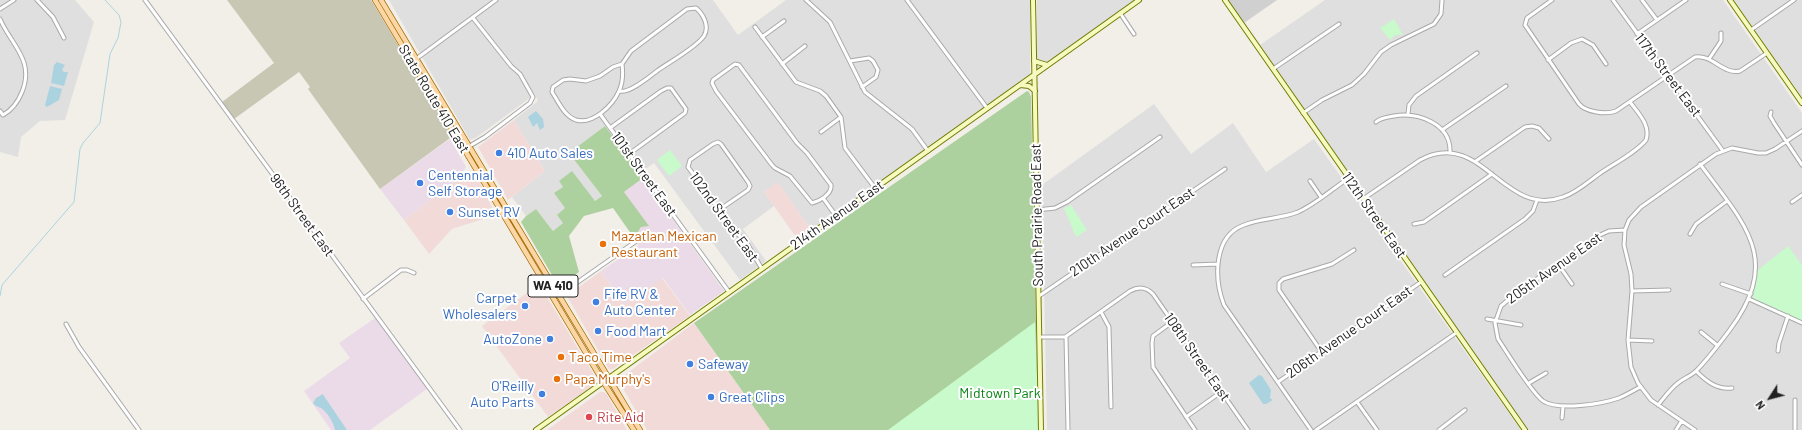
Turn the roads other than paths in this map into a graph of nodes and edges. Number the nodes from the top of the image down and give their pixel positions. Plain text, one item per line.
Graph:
1 (14, 0) edge
2 (37, 0) edge
3 (145, 0) edge
4 (375, 0) edge
5 (381, 0) edge
6 (496, 0) edge
7 (806, 0) edge
8 (907, 0) edge
9 (1033, 0) edge
10 (1139, 0) edge
11 (1224, 0) edge
12 (1442, 0) edge
13 (1552, 0) edge
14 (1613, 0) edge
15 (1642, 0) edge
16 (1686, 0) edge
17 (1730, 0) edge
18 (1794, 0) edge
19 (0, 9) edge
20 (1120, 14) junction
21 (472, 18) junction
22 (0, 19) edge
23 (1657, 20) junction
24 (784, 21) dead end
25 (1339, 24) dead end
26 (755, 27) dead end
27 (1751, 30) junction
28 (1722, 33) dead end
29 (1134, 34) dead end
30 (1637, 34) junction
31 (762, 37) junction
32 (64, 38) dead end
33 (806, 46) dead end
34 (1477, 53) dead end
35 (1767, 53) junction
36 (416, 59) junction
37 (1709, 59) junction
38 (1548, 60) junction
39 (850, 61) junction
40 (1034, 61) junction
41 (622, 64) junction
42 (782, 64) junction
43 (1606, 64) dead end
44 (1047, 66) junction
45 (1273, 69) junction
46 (1034, 74) junction
47 (1667, 76) junction
48 (1020, 85) junction
49 (1506, 86) dead end
50 (862, 87) junction
51 (619, 91) junction
52 (1035, 91) junction
53 (1630, 102) junction
54 (1802, 103) edge
55 (987, 108) junction
56 (0, 111) edge
57 (1771, 112) dead end
58 (1303, 113) junction
59 (600, 114) junction
60 (1408, 114) junction
61 (841, 118) junction
62 (1376, 122) dead end
63 (610, 128) junction
64 (1442, 130) junction
65 (1802, 131) edge
66 (821, 132) dead end
67 (1160, 136) dead end
68 (1548, 139) dead end
69 (1786, 142) junction
70 (467, 148) junction
71 (928, 151) junction
72 (1723, 151) junction
73 (1450, 152) junction
74 (629, 154) junction
75 (1476, 161) junction
76 (1700, 164) junction
77 (1802, 165) edge
78 (1225, 169) dead end
79 (1492, 174) junction
80 (1349, 178) junction
81 (1310, 181) dead end
82 (875, 188) junction
83 (1802, 195) edge
84 (1321, 197) junction
85 (823, 198) junction
86 (1364, 199) junction
87 (1537, 200) junction
88 (1727, 201) junction
89 (1792, 202) dead end
90 (719, 210) junction
91 (1037, 210) junction
92 (836, 216) junction
93 (1414, 224) dead end
94 (1625, 230) junction
95 (1690, 234) dead end
96 (645, 235) dead end
97 (1354, 250) dead end
98 (1218, 264) junction
99 (1558, 264) junction
100 (1193, 265) dead end
101 (762, 269) junction
102 (414, 273) dead end
103 (1445, 276) dead end
104 (1421, 282) junction
105 (1572, 284) dead end
106 (1722, 284) dead end
107 (1669, 290) dead end
108 (1632, 291) junction
109 (729, 292) junction
110 (1751, 294) junction
111 (558, 296) junction
112 (1039, 296) junction
113 (363, 299) junction
114 (1749, 300) junction
115 (1101, 312) junction
116 (1788, 316) junction
117 (1487, 319) dead end
118 (1495, 320) junction
119 (1172, 322) junction
120 (1802, 323) edge
121 (66, 324) dead end
122 (1521, 325) dead end
123 (1701, 332) dead end
124 (1456, 333) junction
125 (1040, 337) junction
126 (1066, 337) junction
127 (1628, 340) junction
128 (1652, 341) dead end
129 (1717, 345) junction
130 (1321, 351) junction
131 (1778, 351) dead end
132 (1696, 371) junction
133 (1546, 372) dead end
134 (609, 378) junction
135 (1278, 382) junction
136 (604, 383) junction
137 (1529, 383) junction
138 (1640, 387) junction
139 (1732, 388) dead end
140 (1221, 392) junction
141 (1795, 400) dead end
142 (1357, 402) junction
143 (1658, 405) junction
144 (1110, 407) dead end
145 (1563, 407) junction
146 (1466, 410) dead end
147 (1186, 417) junction
148 (1562, 418) dead end
149 (1681, 422) junction
150 (139, 430) edge
151 (460, 430) edge
152 (536, 430) edge
153 (634, 430) edge
154 (640, 430) edge
155 (1041, 430) edge
156 (1068, 430) edge
157 (1195, 430) edge
158 (1248, 430) edge
159 (1311, 430) edge
160 (1316, 430) edge
161 (1377, 430) edge
162 (1439, 430) edge
163 (1525, 430) edge
164 (1676, 430) edge
165 (1695, 430) edge
166 (1795, 430) edge

1 - 19 street
2 - 32 street
3 - 113 street, 96th Street East
4 - 70 main road, State Route 410 East / WA 410
5 - 36 main road, State Route 410 East / WA 410
6 - 21 street
7 - 39 street
8 - 55 street
9 - 40 street, South Prairie Road East
10 - 20 street, 214th Avenue East
11 - 45 street, 112th Street East
12 - 58 street
13 - 38 street
14 - 30 street, 117th Street East
15 - 23 street
16 - 23 street
17 - 27 street
18 - 27 street
20 - 29 street
20 - 44 street, 214th Avenue East
21 - 36 street
21 - 70 street
22 - 56 street
23 - 30 street
24 - 31 street
25 - 45 street
26 - 31 street
27 - 35 street
28 - 37 street
30 - 47 street, 117th Street East
31 - 42 street
33 - 42 street
34 - 60 street
35 - 37 street
35 - 54 street
36 - 70 main road, State Route 410 East / WA 410
37 - 47 street
38 - 43 street
38 - 53 street
39 - 50 street
39 - 50 street
40 - 44 street
40 - 46 street, South Prairie Road East
41 - 51 street
41 - 51 street
41 - 59 street
42 - 61 street
44 - 46 street, 214th Avenue East
45 - 58 street, 112th Street East
46 - 48 street, 214th Avenue East
46 - 52 street, South Prairie Road East
47 - 53 street
47 - 72 street, 117th Street East
48 - 52 street
48 - 55 street, 214th Avenue East
49 - 64 street
50 - 71 street
51 - 59 street
52 - 91 street, South Prairie Road East
53 - 87 street
55 - 71 street, 214th Avenue East
57 - 69 street
58 - 80 street, 112th Street East
59 - 63 street, 101st Street East
60 - 62 street
60 - 64 street
61 - 66 street
61 - 82 street
63 - 74 street, 101st Street East
63 - 74 street
64 - 73 street
65 - 69 street
67 - 91 street
68 - 75 street
69 - 72 street
69 - 77 street
70 - 111 main road, State Route 410 East / WA 410
70 - 136 main road, State Route 410 East / WA 410
71 - 82 street, 214th Avenue East
72 - 76 street
73 - 75 street
73 - 86 street
74 - 109 street, 101st Street East
75 - 79 street
76 - 88 street
76 - 94 street
78 - 112 street, 210th Avenue Court East
79 - 87 street
79 - 93 street
80 - 84 street
80 - 86 street, 112th Street East
81 - 84 street
82 - 92 street, 214th Avenue East
83 - 89 street
84 - 98 street
85 - 85 street
85 - 92 street
86 - 104 street, 112th Street East
87 - 103 street
88 - 95 street
88 - 110 street
90 - 90 street, 102nd Street East
90 - 101 street, 102nd Street East
91 - 112 street, South Prairie Road East
92 - 101 street, 214th Avenue East
94 - 99 street, 205th Avenue East
94 - 108 street
96 - 111 street
97 - 130 street
98 - 100 street
98 - 135 street
99 - 105 street
99 - 118 street, 205th Avenue East
101 - 109 street, 214th Avenue East
102 - 113 street
104 - 124 street, 112th Street East
104 - 130 street, 206th Avenue Court East
106 - 110 street
107 - 108 street
108 - 127 street
109 - 134 street, 214th Avenue East
110 - 114 street
111 - 134 main road, State Route 410 East / WA 410
112 - 125 street, South Prairie Road East
113 - 151 street, 96th Street East
114 - 116 street
114 - 129 street
115 - 119 street, 108th Street East
115 - 126 street
115 - 144 street
116 - 120 street
116 - 131 street
117 - 118 street
118 - 122 street
118 - 137 street
119 - 140 street, 108th Street East
119 - 147 street
121 - 150 street
123 - 129 street
124 - 142 street
124 - 163 street, 112th Street East
125 - 126 street
125 - 155 street, South Prairie Road East
126 - 156 street
127 - 128 street
127 - 138 street
129 - 132 street
130 - 135 street, 206th Avenue Court East
132 - 139 street
132 - 143 street
133 - 137 street
134 - 136 street, 214th Avenue East
134 - 154 main road, WA 410
135 - 159 street
136 - 152 street, 214th Avenue East
136 - 153 main road, WA 410
137 - 145 street
138 - 143 street
138 - 145 street
140 - 147 street
140 - 158 street, 108th Street East
141 - 166 street
142 - 160 street
142 - 161 street
143 - 149 street
145 - 148 street
146 - 162 street
147 - 157 street
149 - 164 street
149 - 165 street

